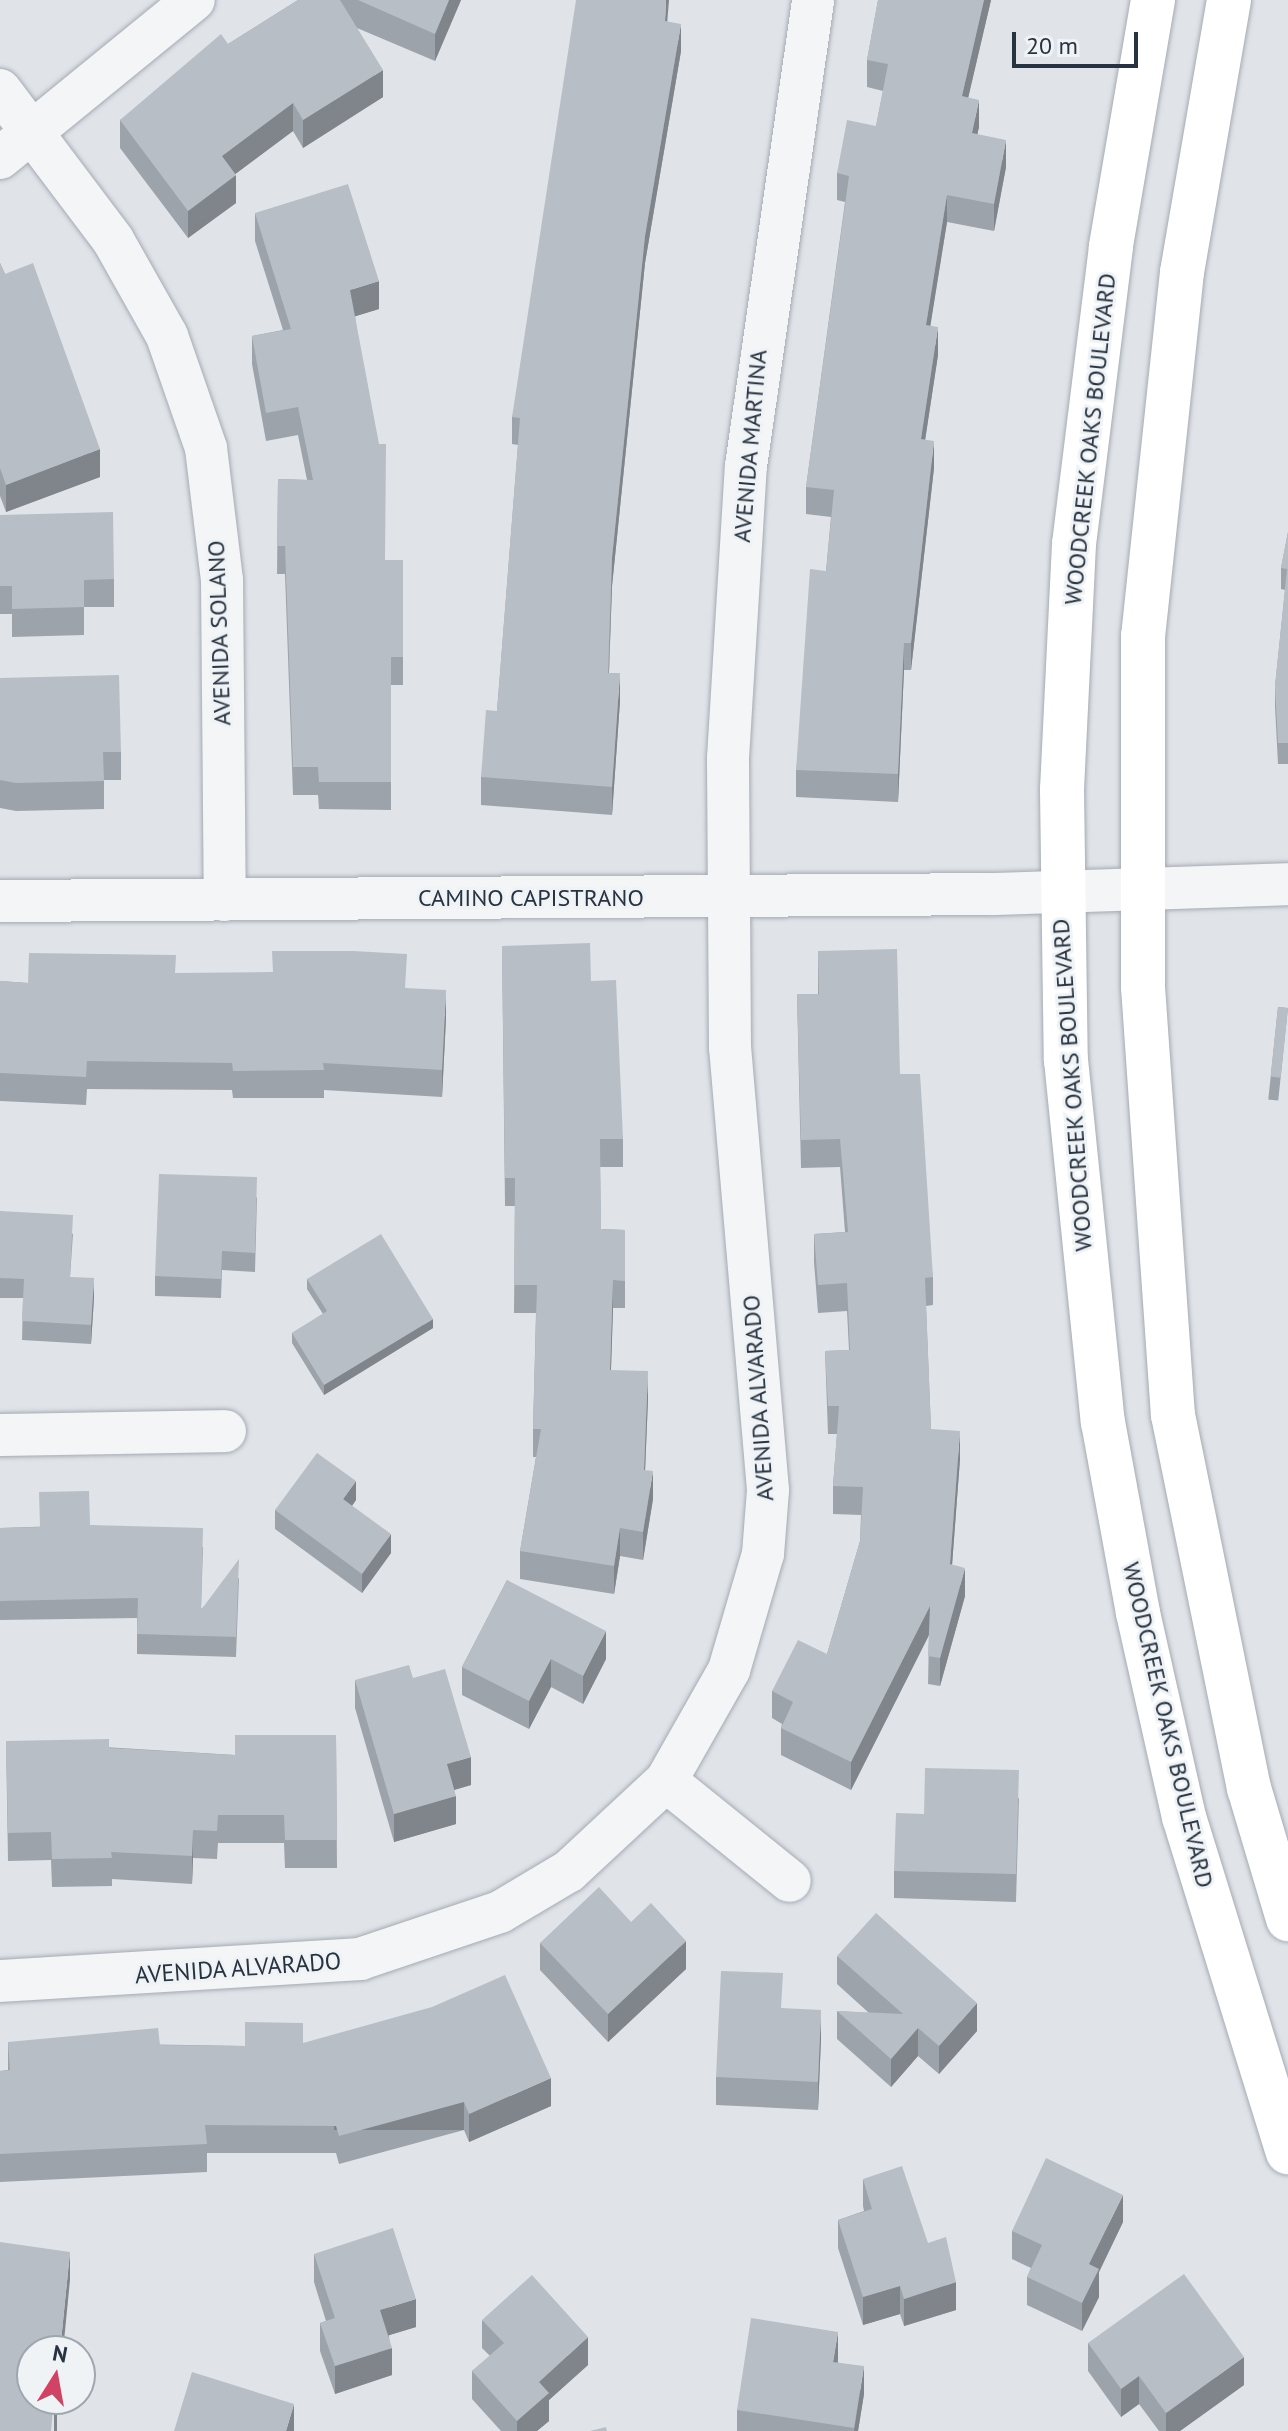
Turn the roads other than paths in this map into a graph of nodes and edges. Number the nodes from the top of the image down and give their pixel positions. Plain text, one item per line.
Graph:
1 (194, 0) edge
2 (813, 0) edge
3 (1153, 0) edge
4 (1229, 0) edge
5 (0, 90) edge
6 (36, 131) junction
7 (0, 158) edge
8 (1288, 884) edge
9 (1142, 890) junction
10 (1061, 892) junction
11 (727, 897) junction
12 (225, 900) junction
13 (0, 901) edge
14 (225, 1431) dead end
15 (0, 1435) edge
16 (666, 1781) junction
17 (790, 1881) dead end
18 (1288, 1919) edge
19 (0, 1981) edge
20 (1288, 2152) edge

1 - 6 street
2 - 11 street, AVENIDA MARTINA
3 - 10 main road, WOODCREEK OAKS BOULEVARD
4 - 9 main road
5 - 6 street, AVENIDA SOLANO
6 - 7 street
6 - 12 street, AVENIDA SOLANO
8 - 9 street, CAMINO CAPISTRANO
9 - 10 street, CAMINO CAPISTRANO
9 - 18 main road
10 - 11 street, CAMINO CAPISTRANO
10 - 20 main road, WOODCREEK OAKS BOULEVARD
11 - 12 street, CAMINO CAPISTRANO
11 - 16 street, AVENIDA ALVARADO
12 - 13 street, CAMINO CAPISTRANO
14 - 15 street
16 - 17 street
16 - 19 street, AVENIDA ALVARADO

